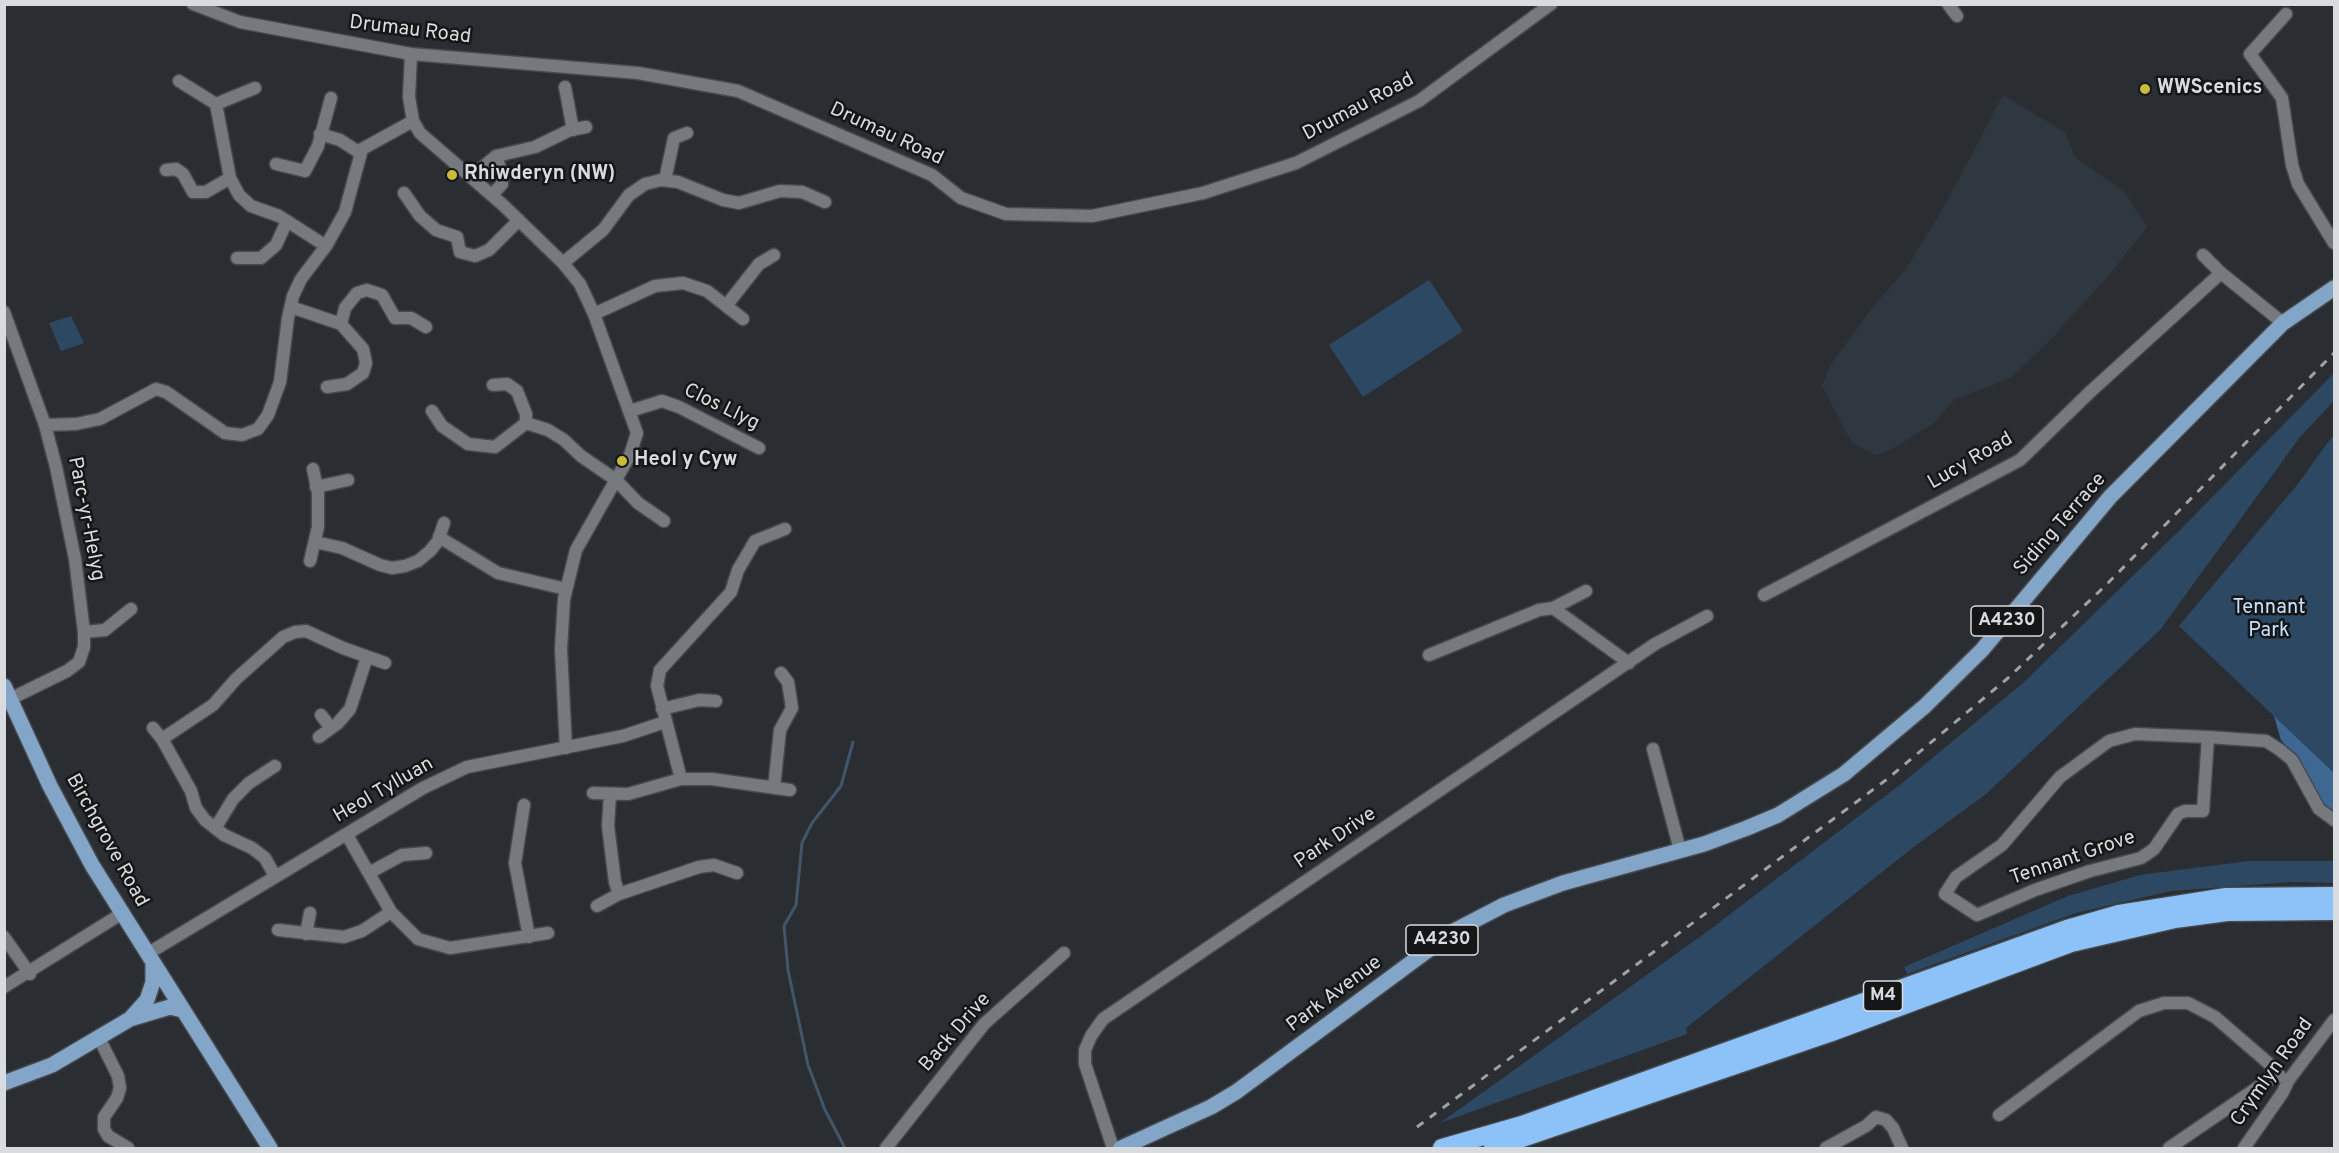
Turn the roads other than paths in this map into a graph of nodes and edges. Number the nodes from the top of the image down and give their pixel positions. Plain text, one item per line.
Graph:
1 (193, 4) edge
2 (1551, 4) edge
3 (1948, 4) edge
4 (2286, 14) dead end
5 (1957, 16) dead end
6 (411, 54) junction
7 (179, 81) dead end
8 (565, 87) dead end
9 (255, 88) dead end
10 (331, 98) dead end
11 (216, 104) junction
12 (413, 121) junction
13 (687, 133) dead end
14 (320, 134) junction
15 (360, 153) junction
16 (496, 156) junction
17 (276, 164) dead end
18 (166, 170) dead end
19 (471, 177) junction
20 (230, 178) junction
21 (665, 180) junction
22 (404, 193) dead end
23 (492, 195) junction
24 (825, 202) dead end
25 (519, 220) junction
26 (287, 221) junction
27 (2334, 243) edge
28 (326, 246) junction
29 (774, 255) dead end
30 (2203, 255) dead end
31 (237, 258) dead end
32 (563, 263) junction
33 (2221, 273) junction
34 (2334, 288) edge
35 (726, 306) junction
36 (291, 307) junction
37 (4, 312) edge
38 (594, 314) junction
39 (744, 319) dead end
40 (2283, 323) junction
41 (341, 324) junction
42 (426, 327) dead end
43 (493, 385) dead end
44 (327, 387) dead end
45 (432, 411) dead end
46 (630, 411) junction
47 (526, 423) junction
48 (45, 425) junction
49 (759, 448) dead end
50 (313, 469) dead end
51 (348, 480) dead end
52 (616, 480) junction
53 (316, 486) junction
54 (664, 521) dead end
55 (444, 523) dead end
56 (785, 529) dead end
57 (439, 537) junction
58 (315, 542) junction
59 (310, 561) dead end
60 (566, 589) junction
61 (1586, 591) dead end
62 (1764, 595) dead end
63 (1553, 608) junction
64 (131, 609) dead end
65 (1707, 616) dead end
66 (84, 632) junction
67 (1429, 655) dead end
68 (367, 657) junction
69 (385, 663) dead end
70 (1629, 663) junction
71 (782, 673) dead end
72 (7, 696) edge
73 (716, 701) dead end
74 (662, 709) junction
75 (321, 715) dead end
76 (665, 722) junction
77 (153, 728) dead end
78 (331, 728) junction
79 (319, 737) dead end
80 (2208, 737) junction
81 (162, 739) junction
82 (566, 748) junction
83 (1653, 749) dead end
84 (275, 766) dead end
85 (681, 779) junction
86 (774, 788) junction
87 (790, 790) dead end
88 (593, 793) dead end
89 (610, 795) junction
90 (524, 805) dead end
91 (2334, 820) edge
92 (216, 827) junction
93 (347, 835) junction
94 (1680, 850) junction
95 (426, 853) dead end
96 (369, 873) junction
97 (737, 873) dead end
98 (275, 876) junction
99 (619, 894) junction
100 (2334, 896) edge
101 (597, 906) dead end
102 (2334, 911) edge
103 (391, 912) junction
104 (310, 913) dead end
105 (121, 914) junction
106 (278, 930) dead end
107 (548, 933) dead end
108 (306, 934) junction
109 (4, 937) edge
110 (529, 937) junction
111 (1064, 952) dead end
112 (150, 959) junction
113 (30, 974) junction
114 (4, 987) edge
115 (182, 1010) junction
116 (130, 1019) junction
117 (2334, 1020) edge
118 (99, 1038) junction
119 (2273, 1077) junction
120 (2288, 1081) junction
121 (4, 1083) edge
122 (1999, 1114) dead end
123 (128, 1149) edge
124 (270, 1149) edge
125 (886, 1149) edge
126 (1113, 1149) edge
127 (1121, 1149) edge
128 (1442, 1149) edge
129 (1493, 1149) edge
130 (1826, 1149) edge
131 (1902, 1149) edge
132 (2169, 1149) edge
133 (2244, 1149) edge

1 - 6 street, Drumau Road
2 - 6 street, Drumau Road
3 - 5 street
4 - 27 street
6 - 12 street
7 - 11 street
8 - 16 street
9 - 11 street
10 - 14 street
11 - 20 street
12 - 15 street
12 - 19 street
13 - 21 street
14 - 15 street
14 - 17 street
15 - 28 street
16 - 19 street
16 - 23 street
18 - 20 street
19 - 23 street
20 - 26 street
21 - 24 street
21 - 32 street
22 - 25 street
23 - 25 street
25 - 32 street
26 - 28 street
26 - 31 street
28 - 36 street
29 - 35 street
30 - 33 street
32 - 38 street
33 - 40 street
33 - 62 street, Lucy Road
34 - 40 main road, A4230
35 - 38 street
35 - 39 street
36 - 41 street
36 - 48 street
37 - 48 street, Parc-yr-Helyg
38 - 46 street
40 - 94 main road, Siding Terrace / A4230
41 - 42 street
41 - 44 street
43 - 47 street
45 - 47 street
46 - 49 street, Clos Llyg
46 - 52 street
47 - 52 street
48 - 66 street, Parc-yr-Helyg
50 - 53 street
51 - 53 street
52 - 54 street
52 - 60 street
53 - 58 street
55 - 57 street
56 - 74 street
57 - 58 street
57 - 60 street
58 - 59 street
60 - 82 street
61 - 63 street
63 - 67 street
63 - 70 street
64 - 66 street
65 - 70 street, Park Drive
66 - 72 street, Parc-yr-Helyg
68 - 69 street
68 - 78 street
68 - 81 street
70 - 126 street, Park Drive
71 - 86 street
72 - 105 main road, Birchgrove Road
73 - 74 street
74 - 76 street
75 - 78 street
76 - 82 street, Heol Tylluan
76 - 85 street
77 - 81 street
78 - 79 street
80 - 80 street, Tennant Grove
80 - 91 street
81 - 92 street
82 - 93 street, Heol Tylluan
83 - 94 street
84 - 92 street
85 - 86 street
85 - 89 street
86 - 87 street
88 - 89 street
89 - 99 street
90 - 110 street
92 - 98 street
93 - 96 street
93 - 98 street, Heol Tylluan
94 - 127 main road, Park Avenue / A4230
95 - 96 street
96 - 103 street
97 - 99 street
98 - 112 street, Heol Tylluan
99 - 101 street
100 - 128 highway, M4
102 - 129 highway, M4
103 - 108 street
103 - 110 street
104 - 108 street
105 - 112 main road, Birchgrove Road
105 - 113 street
106 - 108 street
107 - 110 street
109 - 113 street
111 - 125 street, Back Drive
112 - 115 main road, Birchgrove Road
112 - 116 main road
113 - 114 street
115 - 116 main road
115 - 124 main road, Birchgrove Road
116 - 118 main road
117 - 120 street, Crymlyn Road
118 - 121 main road
118 - 123 street
119 - 120 street
119 - 122 street
119 - 132 street
120 - 133 street, Crymlyn Road
130 - 131 street

